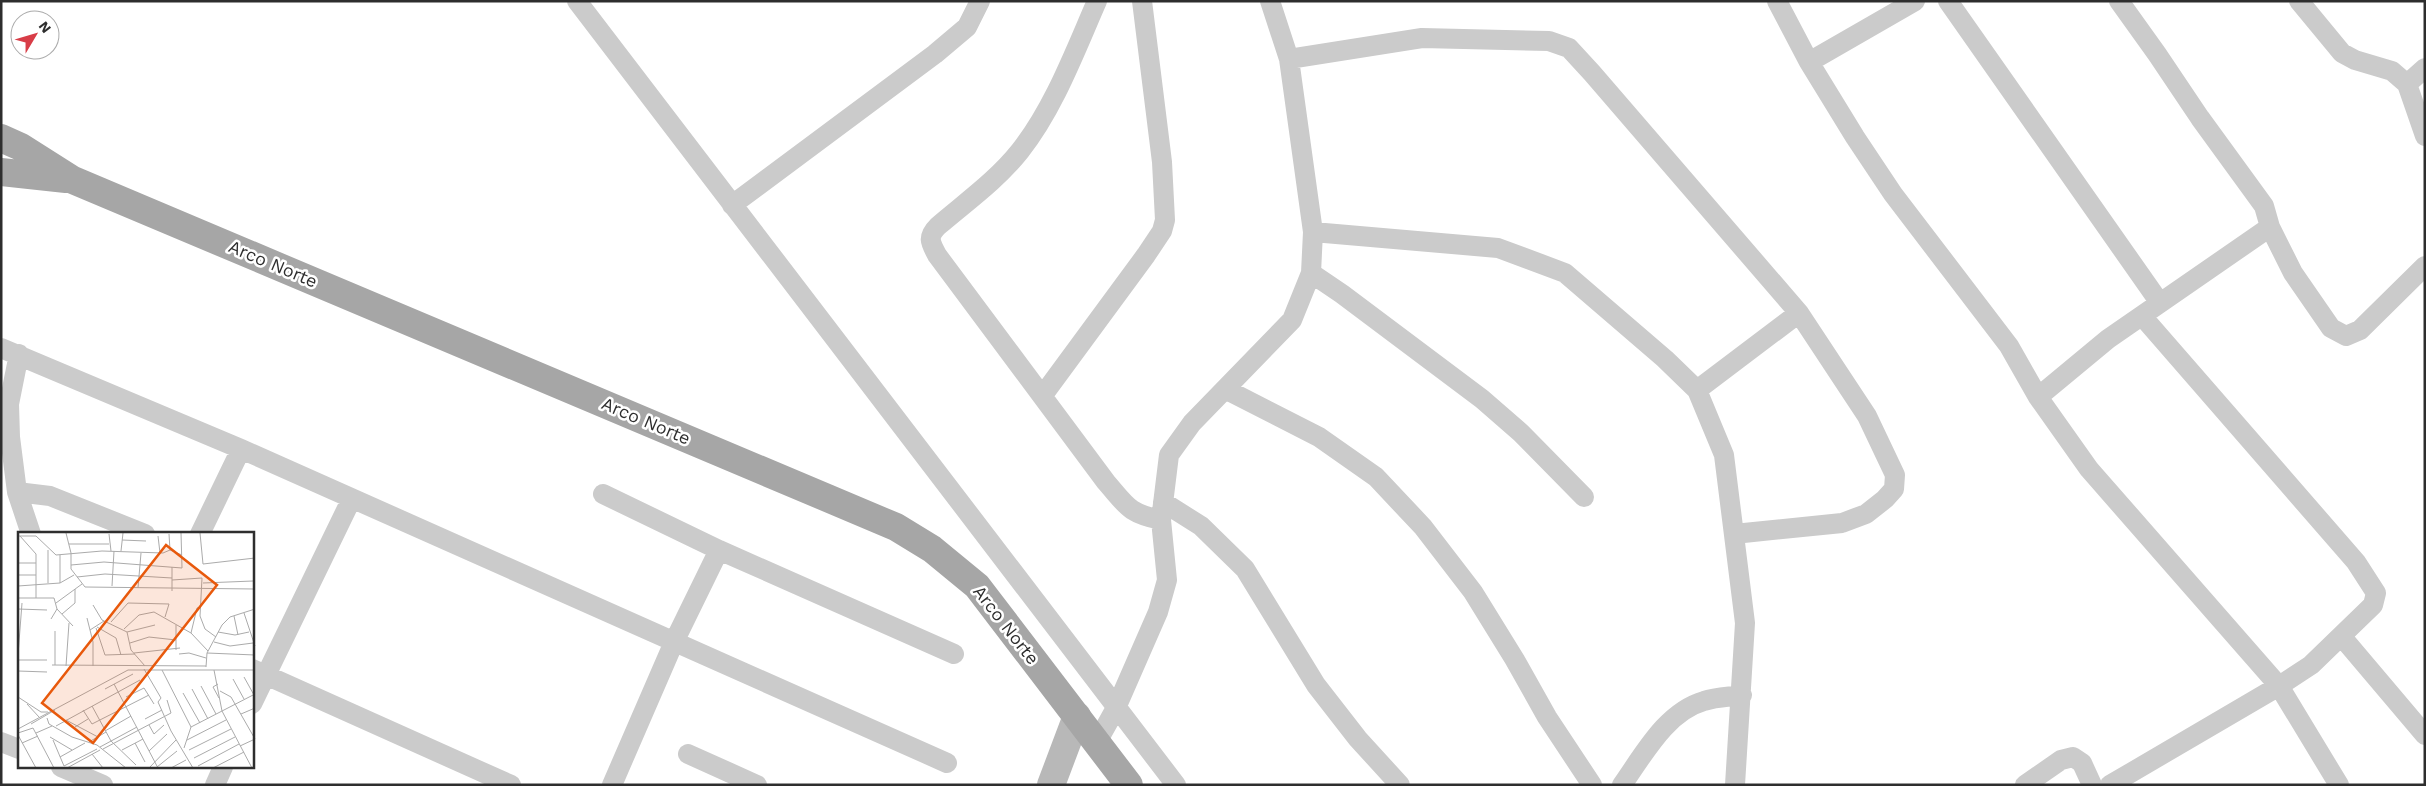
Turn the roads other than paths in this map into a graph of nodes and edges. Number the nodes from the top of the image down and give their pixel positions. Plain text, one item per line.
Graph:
1 (577, 1) edge
2 (980, 1) edge
3 (1097, 1) edge
4 (1142, 1) edge
5 (1270, 1) edge
6 (1777, 1) edge
7 (1915, 1) edge
8 (1948, 1) edge
9 (2119, 1) edge
10 (2304, 3) edge
11 (1289, 59) junction
12 (1809, 62) junction
13 (2425, 68) edge
14 (2407, 84) junction
15 (2425, 136) edge
16 (1, 138) edge
17 (1, 172) edge
18 (73, 180) junction
19 (732, 205) junction
20 (2270, 227) junction
21 (1313, 232) junction
22 (2425, 266) edge
23 (1311, 273) junction
24 (2160, 303) junction
25 (1799, 313) junction
26 (2142, 316) junction
27 (10, 351) edge
28 (1224, 389) junction
29 (1697, 390) junction
30 (1043, 395) junction
31 (2038, 398) junction
32 (241, 449) junction
33 (17, 492) junction
34 (603, 494) dead end
35 (1584, 497) dead end
36 (351, 500) junction
37 (1162, 511) junction
38 (30, 532) edge
39 (140, 532) edge
40 (201, 532) edge
41 (1734, 534) junction
42 (719, 550) junction
43 (2342, 638) junction
44 (674, 642) junction
45 (954, 654) dead end
46 (259, 672) edge
47 (2279, 686) junction
48 (254, 695) edge
49 (1742, 695) junction
50 (1116, 708) junction
51 (1077, 716) junction
52 (2425, 736) edge
53 (1, 742) edge
54 (1097, 742) junction
55 (18, 749) edge
56 (688, 754) dead end
57 (947, 763) dead end
58 (66, 768) edge
59 (223, 768) edge
60 (101, 778) edge
61 (216, 785) edge
62 (511, 785) edge
63 (612, 785) edge
64 (757, 785) edge
65 (1051, 785) edge
66 (1129, 785) edge
67 (1176, 785) edge
68 (1400, 785) edge
69 (1592, 785) edge
70 (1622, 785) edge
71 (1735, 785) edge
72 (2025, 785) edge
73 (2092, 785) edge
74 (2110, 785) edge
75 (2339, 785) edge

1 - 19 street
2 - 19 street
3 - 30 street
4 - 30 street
5 - 11 street
6 - 12 street
7 - 12 street
8 - 24 street
9 - 20 street
10 - 14 street
11 - 21 street
11 - 25 street
12 - 31 street
13 - 14 street
14 - 15 street
16 - 18 main road, Arco Norte
17 - 18 main road, Arco Norte
18 - 51 main road, Arco Norte
19 - 50 street
20 - 22 street
20 - 24 street
21 - 23 street
21 - 29 street
23 - 28 street
23 - 35 street
24 - 26 street
25 - 29 street
25 - 41 street
26 - 31 street
26 - 43 street
27 - 32 street
27 - 33 street
28 - 37 street
28 - 69 street
29 - 41 street
30 - 37 street
31 - 47 street
32 - 36 street
32 - 40 street
33 - 38 street
33 - 39 street
34 - 42 street
36 - 44 street
36 - 46 street
37 - 50 street
37 - 68 street
41 - 49 street
42 - 44 street
42 - 45 street
43 - 47 street
43 - 52 street
44 - 57 street
44 - 63 street
46 - 48 street
46 - 62 street
47 - 74 street
47 - 75 street
49 - 70 street
49 - 71 street
50 - 54 street
50 - 67 street
51 - 54 main road, Arco Norte
51 - 65 main road
53 - 55 street
54 - 66 main road, Arco Norte
56 - 64 street
58 - 60 street
59 - 61 street
72 - 73 street

